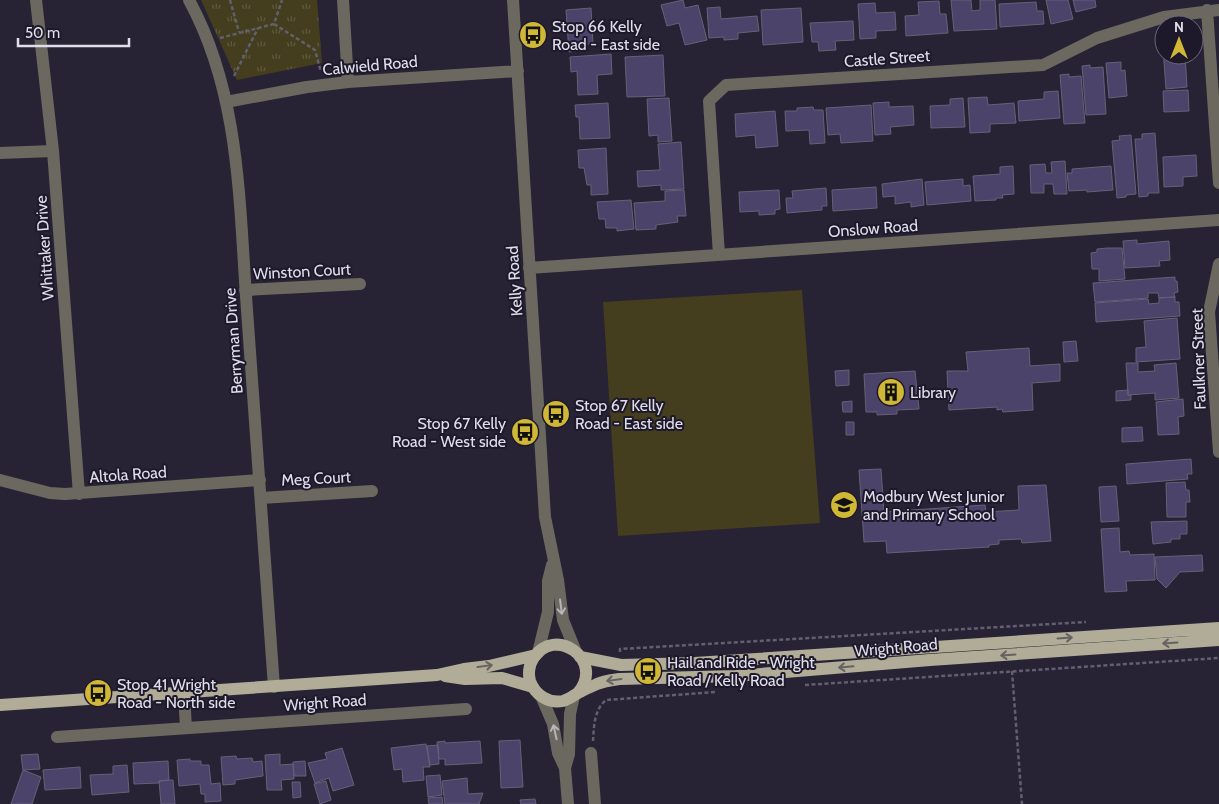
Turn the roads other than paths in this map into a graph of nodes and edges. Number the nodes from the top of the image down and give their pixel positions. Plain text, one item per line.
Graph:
1 (36, 0) edge
2 (189, 0) edge
3 (343, 0) edge
4 (513, 0) edge
5 (1213, 10) edge
6 (518, 71) junction
7 (348, 82) junction
8 (226, 102) junction
9 (53, 151) junction
10 (0, 154) edge
11 (1219, 183) edge
12 (1219, 220) edge
13 (719, 255) junction
14 (1219, 264) edge
15 (529, 268) junction
16 (360, 284) dead end
17 (245, 290) junction
18 (1219, 452) edge
19 (0, 480) edge
20 (260, 480) junction
21 (372, 491) dead end
22 (79, 494) junction
23 (261, 498) junction
24 (553, 560) junction
25 (1219, 628) edge
26 (1219, 640) edge
27 (1010, 648) junction
28 (537, 654) junction
29 (578, 654) junction
30 (437, 675) junction
31 (274, 687) junction
32 (537, 691) junction
33 (184, 693) junction
34 (576, 694) junction
35 (0, 705) edge
36 (466, 708) dead end
37 (186, 728) junction
38 (57, 737) dead end
39 (591, 753) road end
40 (565, 768) junction
41 (568, 804) edge
42 (595, 804) edge

1 - 9 street, Whittaker Drive
2 - 8 street, Berryman Drive
3 - 7 street
4 - 6 street, Kelly Road
5 - 11 street
5 - 13 street, Castle Street
6 - 7 street, Calwield Road
6 - 15 street, Kelly Road
7 - 8 street, Calwield Road
8 - 17 street, Berryman Drive
9 - 10 street
9 - 22 street, Whittaker Drive
12 - 13 street, Onslow Road
13 - 15 street, Onslow Road
14 - 18 street, Faulkner Street
15 - 24 street, Kelly Road
16 - 17 street, Winston Court
17 - 20 street, Berryman Drive
19 - 22 street, Altola Road
20 - 22 street, Altola Road
20 - 23 street, Berryman Drive
21 - 23 street, Meg Court
23 - 31 street, Berryman Drive
24 - 28 street, Kelly Road
24 -> 29 street, Kelly Road
27 -> 25 main road, Wright Road
26 -> 27 main road, Wright Road
27 - 29 main road, Wright Road
27 -> 34 main road, Wright Road
28 - 29 main road
30 -> 28 main road, Wright Road
28 - 32 main road
29 - 34 main road
30 - 31 main road, Wright Road
30 - 32 main road, Wright Road
31 - 33 main road, Wright Road
32 - 34 main road
40 -> 32 street
33 - 35 main road, Wright Road
33 - 37 street
34 - 40 street
36 - 37 street, Wright Road
37 - 38 street, Wright Road
39 - 42 street
40 - 41 street

